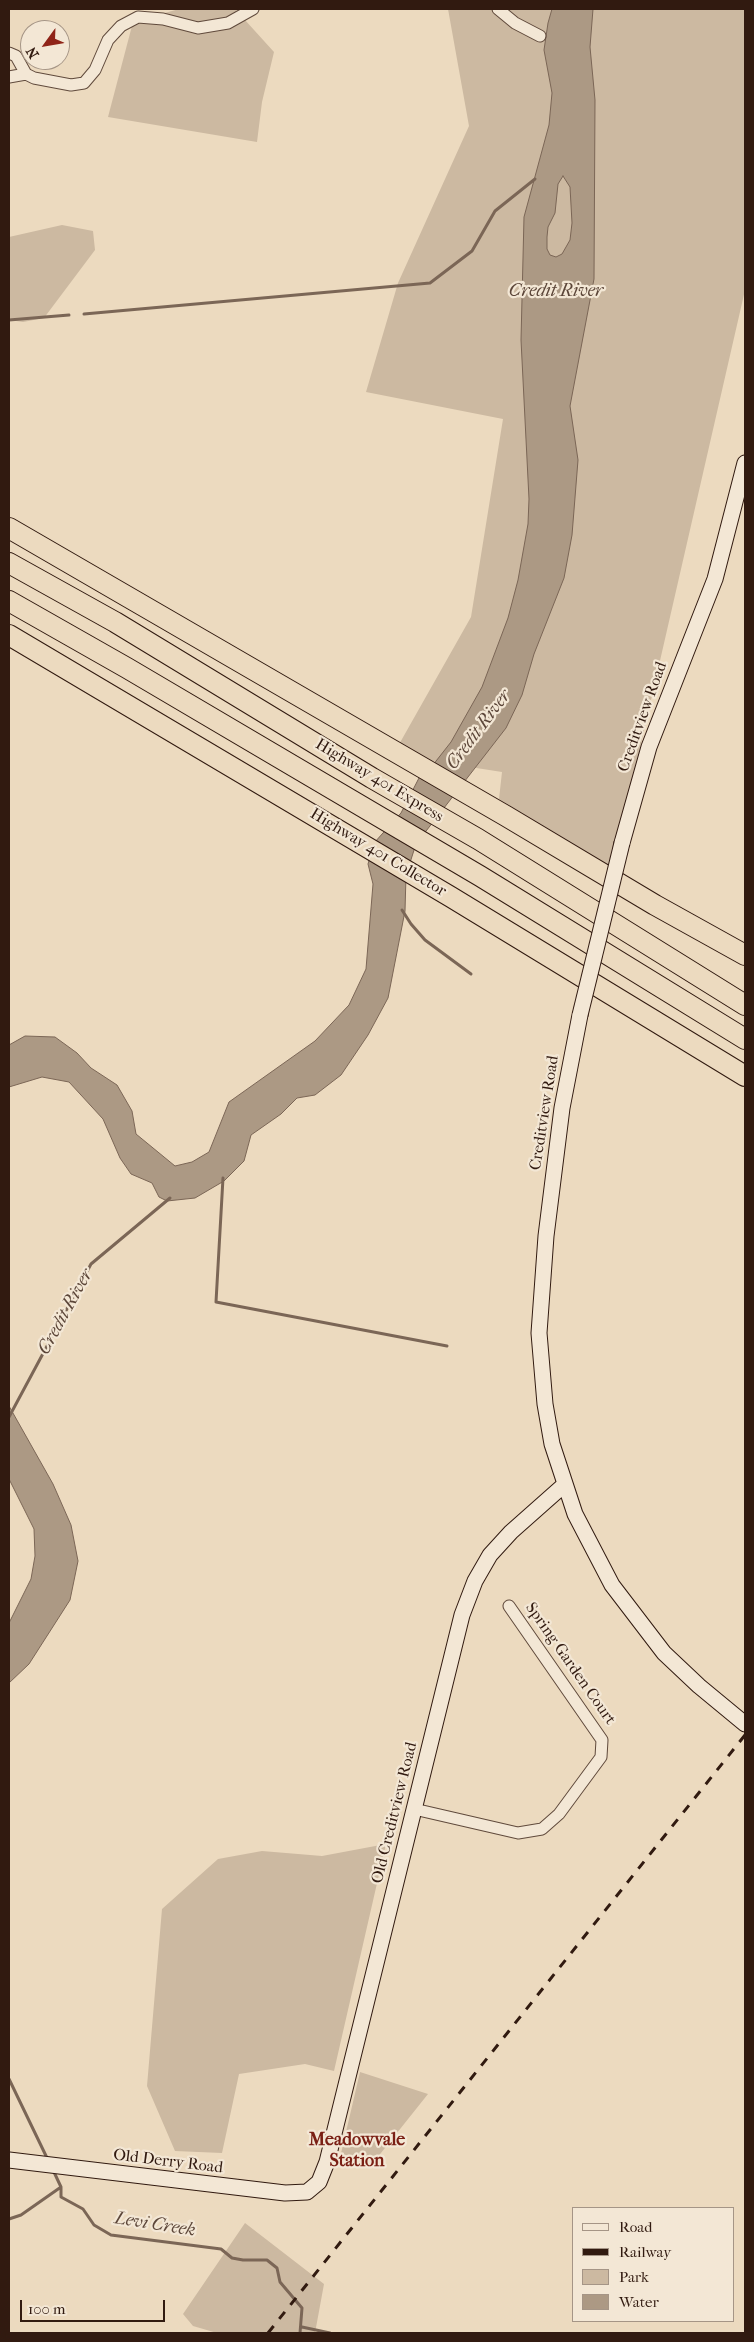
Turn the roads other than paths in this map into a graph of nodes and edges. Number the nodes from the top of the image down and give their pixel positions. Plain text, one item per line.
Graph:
1 (253, 9) edge
2 (498, 9) edge
3 (163, 14) edge
4 (540, 36) dead end
5 (9, 53) edge
6 (26, 74) junction
7 (9, 77) edge
8 (745, 463) edge
9 (9, 528) edge
10 (9, 563) edge
11 (9, 601) edge
12 (9, 636) edge
13 (654, 905) junction
14 (745, 955) edge
15 (745, 962) edge
16 (745, 1005) edge
17 (745, 1039) edge
18 (745, 1076) edge
19 (564, 1485) junction
20 (509, 1606) dead end
21 (745, 1724) edge
22 (414, 1810) junction
23 (9, 2160) edge
24 (319, 2182) joint

1 - 3 street
2 - 4 street
3 - 6 street
5 - 6 street
6 - 7 street
8 - 19 main road, Creditview Road, bridge
9 - 13 highway
10 - 16 highway, Highway 401 Express
11 - 17 highway, Highway 401 Express
12 - 18 highway, Highway 401 Collector
13 - 14 highway
13 - 15 highway
19 - 21 main road, Creditview Road
19 - 22 main road, Old Creditview Road
20 - 22 street, Spring Garden Court
22 - 24 main road, Old Creditview Road
23 - 24 main road, Old Derry Road

